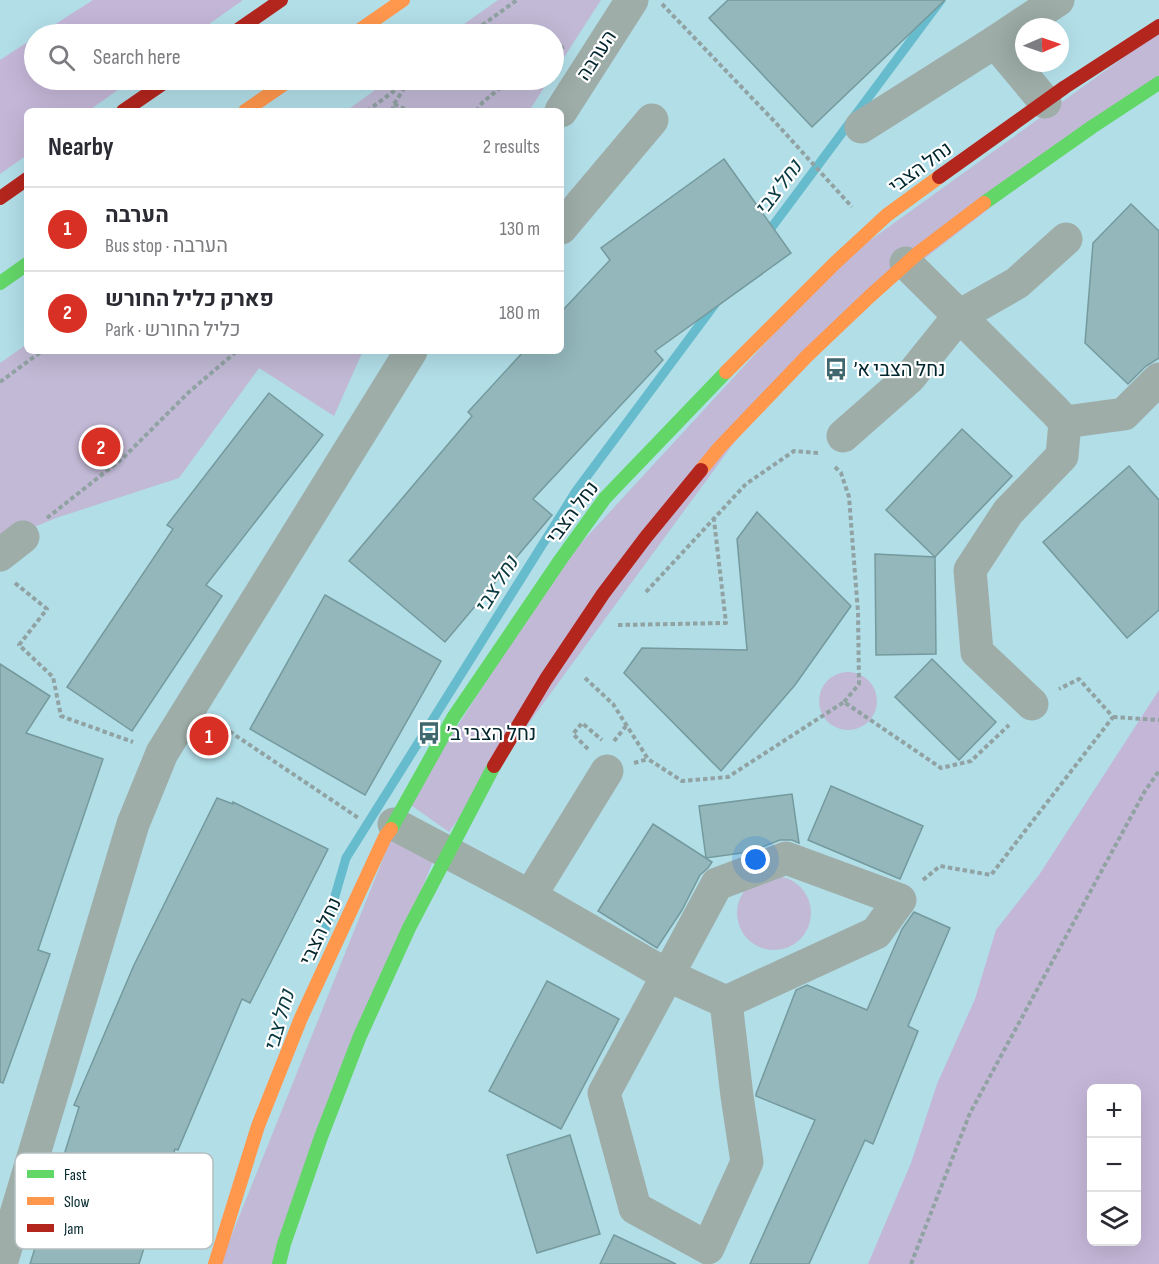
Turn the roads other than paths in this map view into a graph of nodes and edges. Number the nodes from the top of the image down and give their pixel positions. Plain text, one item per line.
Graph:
1 (281, 0) edge
2 (403, 0) edge
3 (632, 0) edge
4 (1058, 0) edge
5 (246, 24) edge
6 (368, 24) edge
7 (1159, 26) edge
8 (995, 42) junction
9 (1159, 83) edge
10 (153, 90) edge
11 (275, 90) edge
12 (1045, 102) junction
13 (127, 108) edge
14 (249, 108) edge
15 (563, 108) edge
16 (652, 120) dead end
17 (861, 127) dead end
18 (24, 181) edge
19 (0, 198) edge
20 (564, 224) edge
21 (1066, 239) dead end
22 (906, 263) junction
23 (24, 266) edge
24 (0, 283) edge
25 (959, 316) junction
26 (409, 354) edge
27 (1159, 379) edge
28 (1065, 422) junction
29 (843, 436) road end
30 (1032, 704) road end
31 (607, 771) dead end
32 (389, 831) junction
33 (447, 853) junction
34 (530, 896) junction
35 (667, 975) junction
36 (726, 1002) junction
37 (34, 1153) edge
38 (15, 1217) edge
39 (1, 1264) edge
40 (214, 1264) edge
41 (279, 1264) edge

1 - 5 street
2 - 6 street
3 - 15 street, הערבה
4 - 8 street
7 - 12 street, נחל הצבי
8 - 12 street
8 - 17 street
9 - 22 street
10 - 13 street
11 - 14 street
12 - 32 street, נחל הצבי
16 - 20 street
18 - 19 street
21 - 25 street
22 - 25 street
22 - 33 street
23 - 24 street
25 - 28 street
25 - 29 street
26 - 37 street
27 - 28 street
28 - 30 street
31 - 34 street
32 - 33 street
32 - 40 street, נחל הצבי
33 - 34 street
33 - 41 street
34 - 35 street
35 - 36 street
35 - 36 street
35 - 36 street
38 - 39 street

